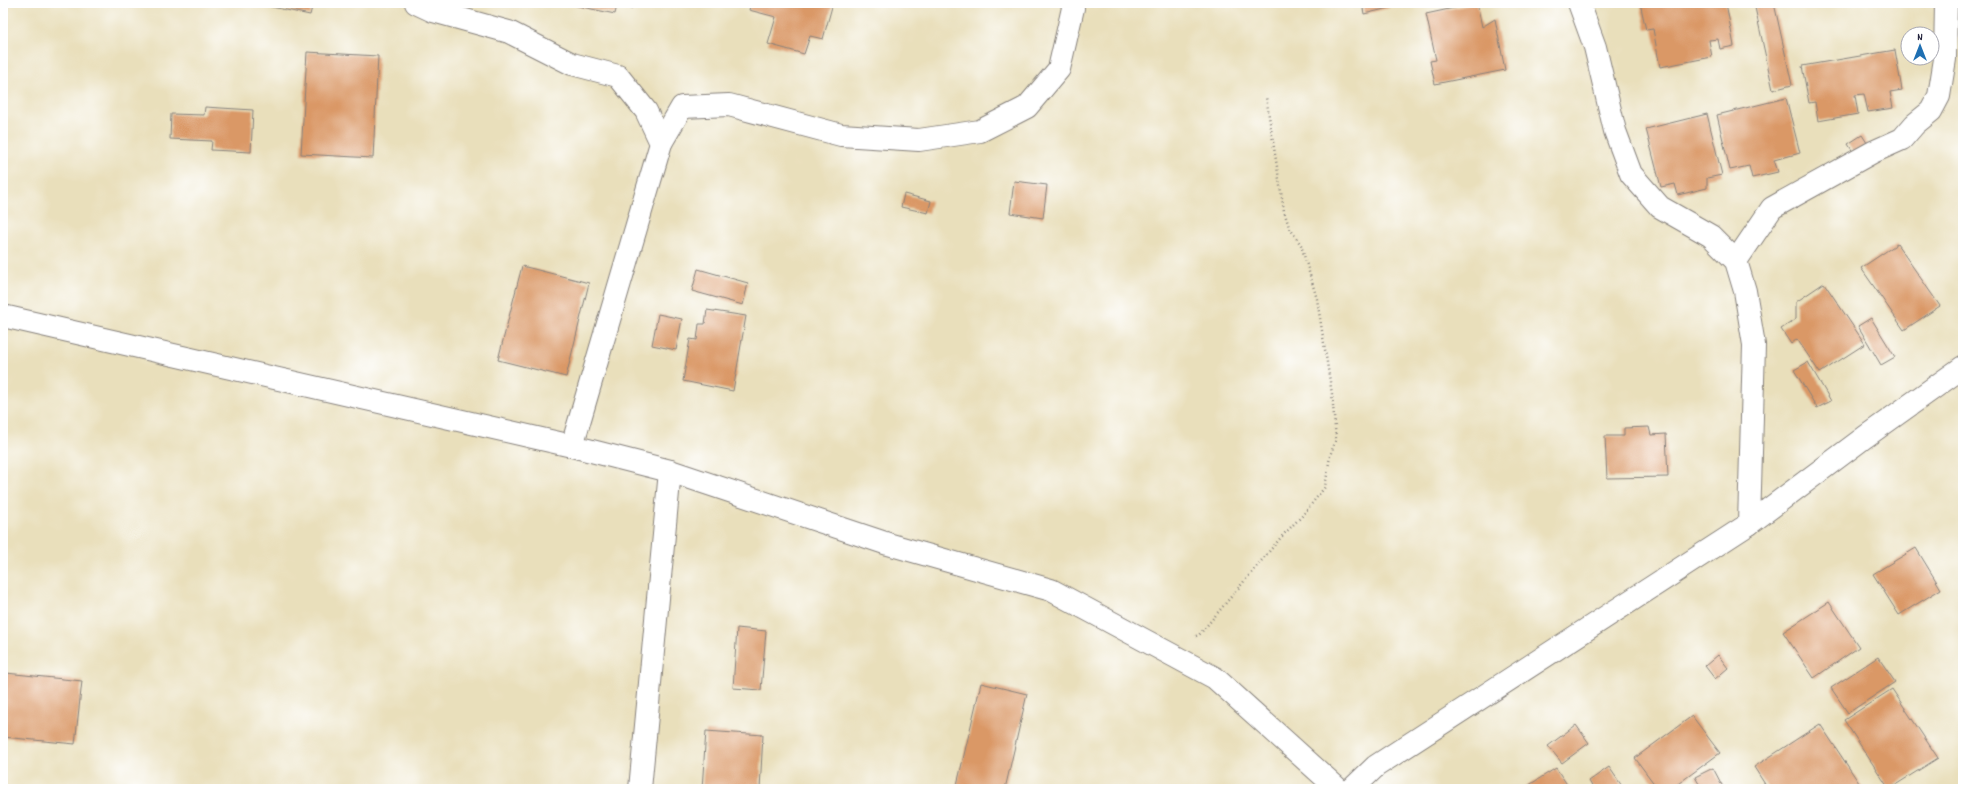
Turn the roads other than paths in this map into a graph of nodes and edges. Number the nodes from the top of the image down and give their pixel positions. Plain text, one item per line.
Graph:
1 (416, 3) edge
2 (1072, 3) edge
3 (1579, 3) edge
4 (1946, 3) edge
5 (661, 143) junction
6 (1736, 261) junction
7 (3, 316) edge
8 (1963, 367) edge
9 (572, 446) junction
10 (670, 471) junction
11 (1749, 524) junction
12 (640, 789) edge
13 (1338, 789) edge
14 (1352, 789) edge

1 - 5 street
2 - 5 street
3 - 6 street
4 - 6 street
5 - 9 street
6 - 11 street
7 - 9 street
8 - 11 street
9 - 10 street
10 - 12 street
10 - 13 street
11 - 14 street

